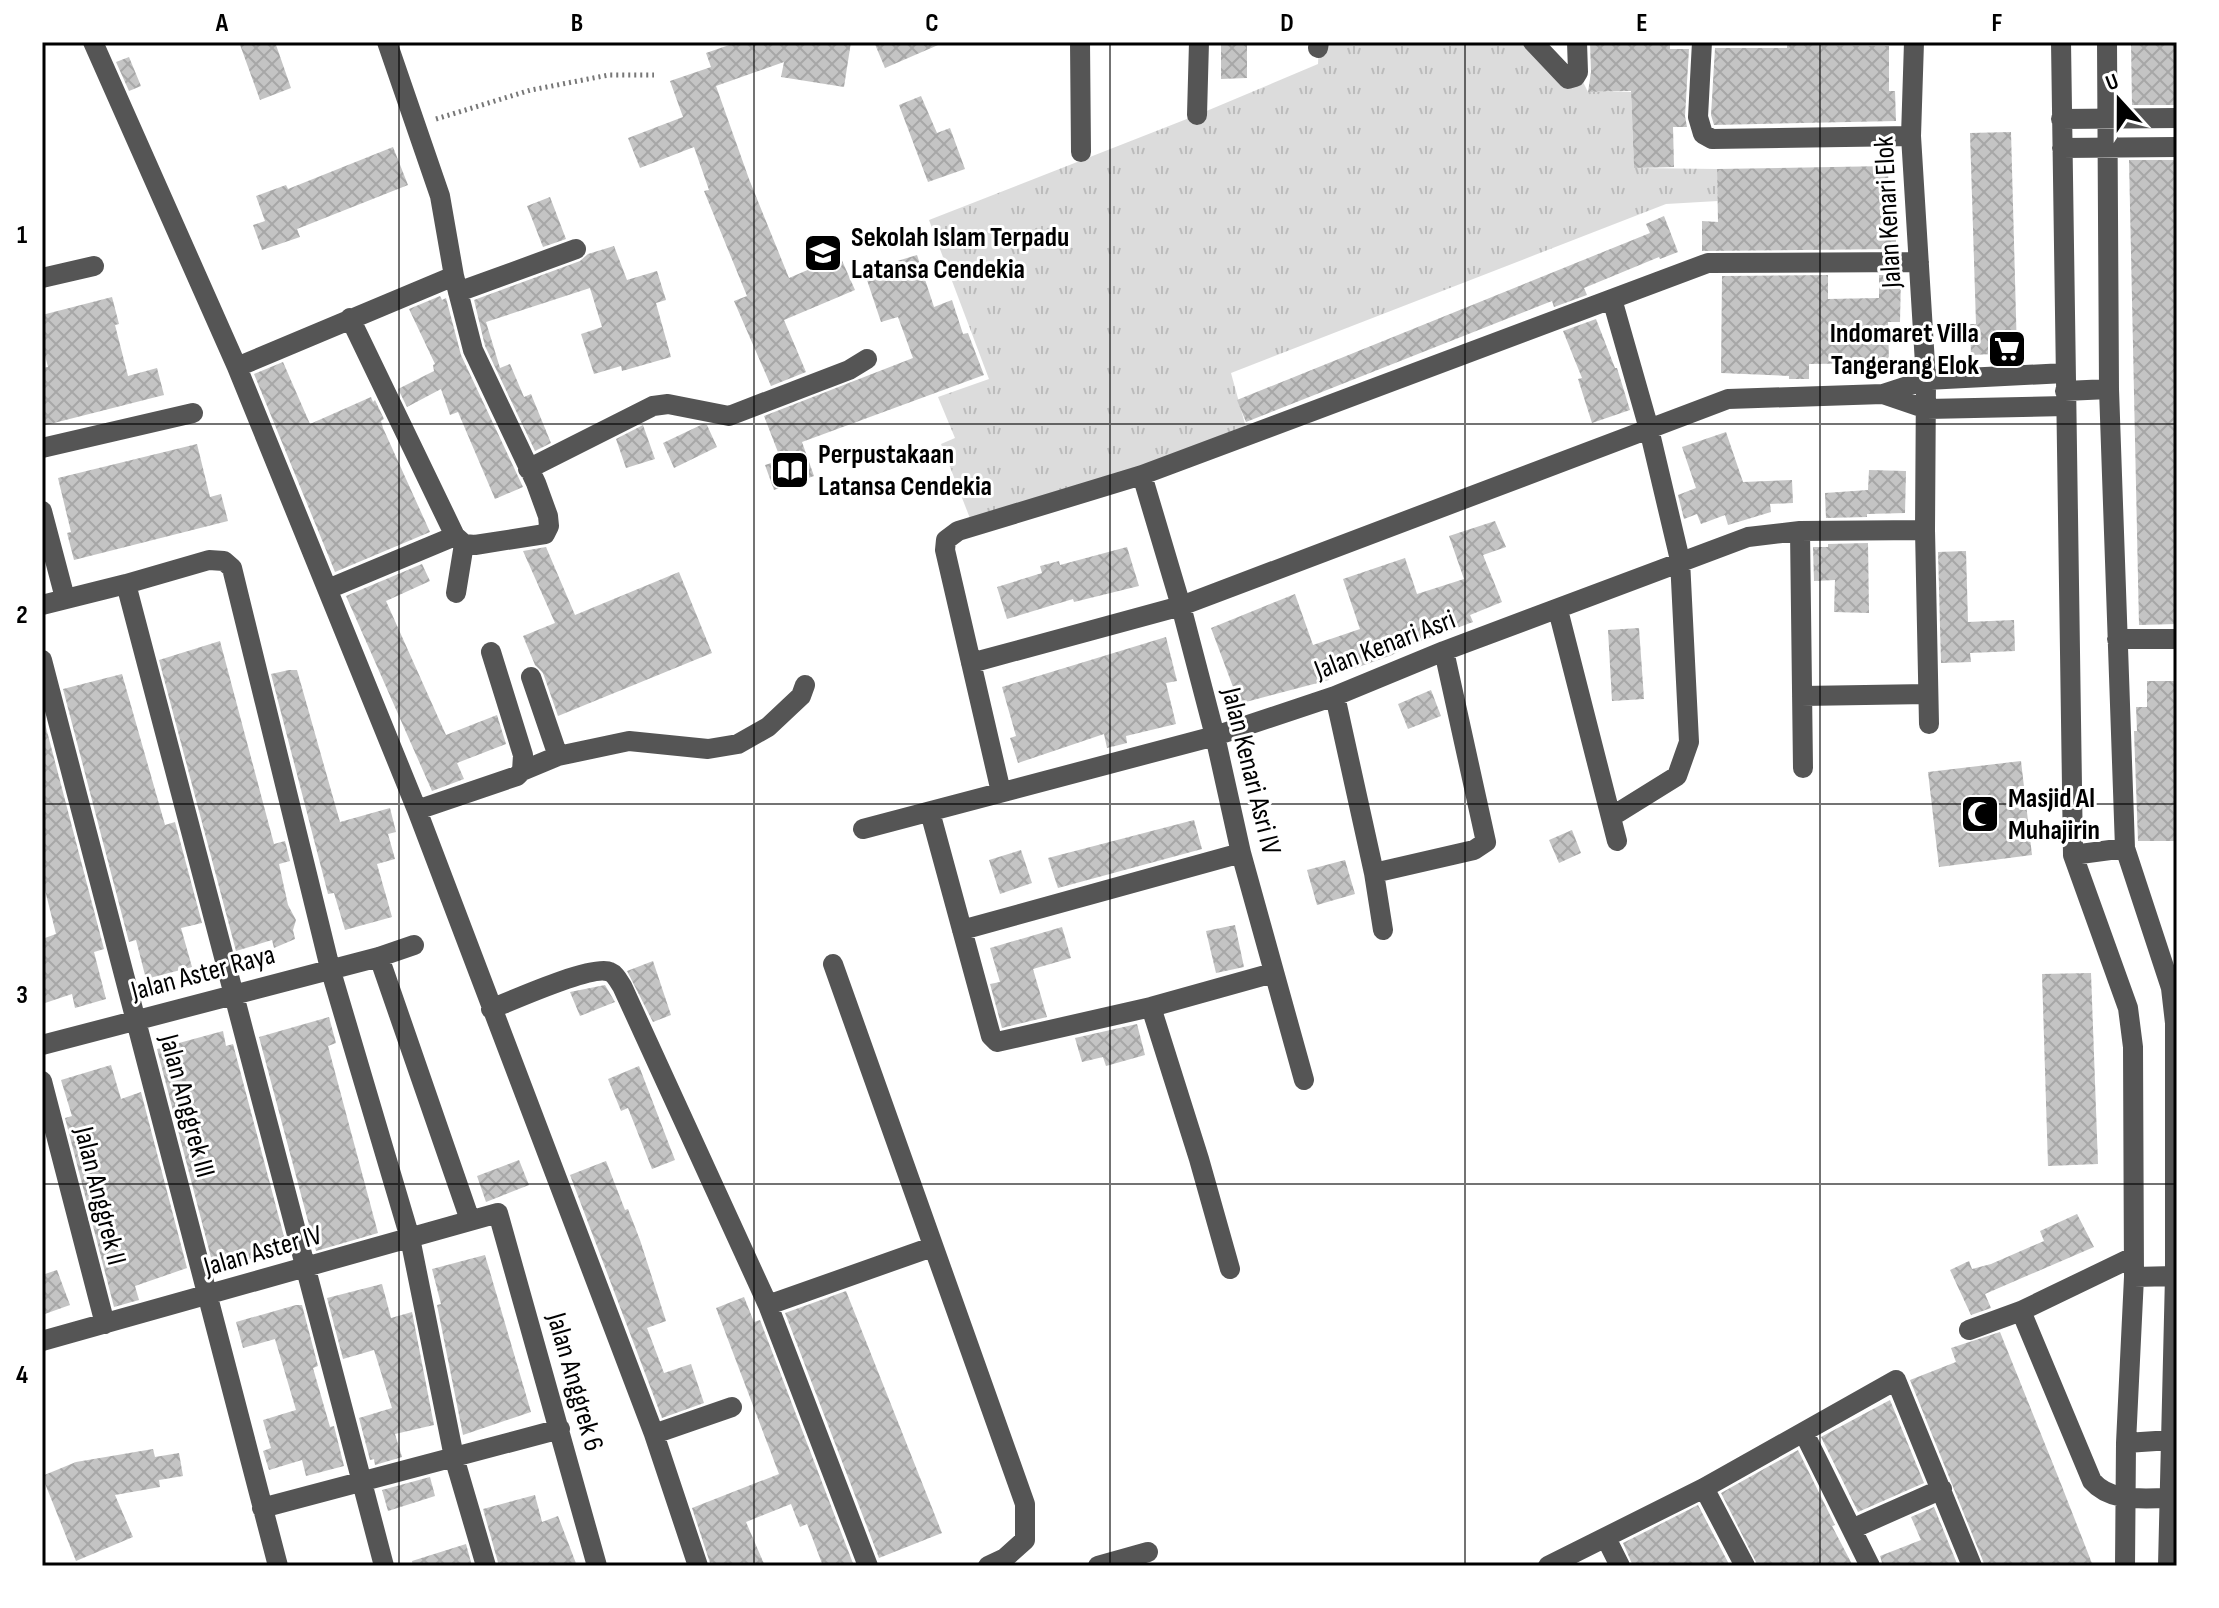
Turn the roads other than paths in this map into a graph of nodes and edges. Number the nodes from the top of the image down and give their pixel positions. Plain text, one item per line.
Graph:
1 (93, 42) edge
2 (387, 42) edge
3 (1080, 42) edge
4 (1199, 42) edge
5 (1533, 42) edge
6 (1577, 42) edge
7 (1702, 42) edge
8 (1914, 42) edge
9 (2061, 42) edge
10 (2107, 42) edge
11 (1197, 115) dead end
12 (2106, 117) junction
13 (2177, 118) edge
14 (2061, 119) junction
15 (1911, 136) junction
16 (2106, 146) junction
17 (2177, 147) edge
18 (2062, 148) junction
19 (1081, 152) dead end
20 (576, 249) dead end
21 (1919, 262) junction
22 (94, 266) dead end
23 (42, 278) edge
24 (456, 284) junction
25 (1612, 299) junction
26 (350, 318) junction
27 (867, 359) dead end
28 (237, 367) junction
29 (1926, 380) junction
30 (2109, 389) junction
31 (2066, 390) junction
32 (1883, 394) junction
33 (1927, 409) junction
34 (193, 413) dead end
35 (1649, 429) junction
36 (42, 448) edge
37 (528, 469) junction
38 (1142, 475) junction
39 (42, 511) edge
40 (1925, 530) junction
41 (1800, 531) junction
42 (460, 540) junction
43 (1680, 560) junction
44 (126, 584) junction
45 (328, 589) junction
46 (456, 593) dead end
47 (65, 598) junction
48 (42, 605) edge
49 (1181, 606) junction
50 (1558, 610) junction
51 (2117, 639) junction
52 (2177, 639) edge
53 (1444, 651) junction
54 (491, 652) dead end
55 (42, 660) edge
56 (971, 663) junction
57 (531, 677) dead end
58 (805, 685) dead end
59 (1928, 694) junction
60 (1335, 696) junction
61 (1802, 696) junction
62 (1929, 724) dead end
63 (1215, 736) junction
64 (558, 756) junction
65 (1803, 768) dead end
66 (522, 771) junction
67 (1001, 792) junction
68 (417, 810) junction
69 (930, 812) junction
70 (1611, 817) junction
71 (863, 829) dead end
72 (1617, 841) dead end
73 (2125, 848) junction
74 (1241, 853) junction
75 (2073, 855) junction
76 (1374, 873) junction
77 (962, 930) junction
78 (1383, 930) dead end
79 (414, 945) dead end
80 (379, 957) junction
81 (833, 964) dead end
82 (330, 968) junction
83 (1273, 973) junction
84 (234, 994) junction
85 (1151, 1007) junction
86 (491, 1009) junction
87 (135, 1020) junction
88 (2176, 1022) edge
89 (42, 1045) edge
90 (2176, 1050) edge
91 (1304, 1080) dead end
92 (42, 1081) edge
93 (498, 1213) joint
94 (470, 1220) junction
95 (410, 1238) junction
96 (932, 1247) junction
97 (2134, 1267) junction
98 (306, 1268) junction
99 (1230, 1269) dead end
100 (2175, 1276) junction
101 (208, 1296) junction
102 (768, 1305) junction
103 (2021, 1311) junction
104 (105, 1324) junction
105 (1969, 1330) dead end
106 (42, 1341) edge
107 (732, 1407) dead end
108 (560, 1429) junction
109 (1804, 1433) junction
110 (654, 1434) junction
111 (2171, 1440) junction
112 (2126, 1443) junction
113 (454, 1457) junction
114 (363, 1481) junction
115 (1704, 1488) junction
116 (1942, 1489) junction
117 (2126, 1497) junction
118 (2170, 1498) junction
119 (262, 1508) junction
120 (1852, 1529) junction
121 (1606, 1538) junction
122 (1148, 1552) dead end
123 (278, 1566) edge
124 (384, 1566) edge
125 (486, 1566) edge
126 (597, 1566) edge
127 (698, 1566) edge
128 (868, 1566) edge
129 (988, 1566) edge
130 (1098, 1566) edge
131 (1548, 1566) edge
132 (1620, 1566) edge
133 (1745, 1566) edge
134 (1870, 1566) edge
135 (1972, 1566) edge
136 (2125, 1566) edge
137 (2168, 1566) edge

1 - 28 street
2 - 24 street
3 - 19 street
4 - 11 street
5 - 6 street
7 - 15 street
8 - 15 street, Jalan Kenari Elok
9 - 14 street
10 - 12 street
12 - 13 street
12 - 14 street
12 - 16 street
14 - 18 street
15 - 21 street, Jalan Kenari Elok
16 - 17 street
16 - 18 street
16 - 30 street
18 - 31 street
20 - 24 street
21 - 25 street
21 - 29 street, Jalan Kenari Elok
22 - 23 street
24 - 26 street
24 - 37 street
25 - 35 street
25 - 38 street
26 - 28 street
26 - 42 street
27 - 37 street
28 - 45 street
29 - 31 street
29 - 32 street
29 - 33 street, Jalan Kenari Elok
30 - 31 street
30 - 51 street
31 - 33 street
31 - 75 street
32 - 33 street
32 - 35 street
33 - 40 street, Jalan Kenari Elok
34 - 36 street
35 - 43 street
35 - 49 street
37 - 42 street
38 - 49 street, Jalan Kenari Asri IV
38 - 56 street
39 - 47 street
40 - 41 street, Jalan Kenari Asri
40 - 59 street, Jalan Kenari Elok
41 - 43 street, Jalan Kenari Asri
41 - 61 street
42 - 45 street
42 - 46 street
43 - 50 street, Jalan Kenari Asri
43 - 70 street
44 - 47 street
44 - 82 street
44 - 84 street
45 - 68 street
47 - 48 street
49 - 56 street
49 - 63 street, Jalan Kenari Asri IV
50 - 53 street, Jalan Kenari Asri
50 - 70 street
51 - 52 street
51 - 73 street
53 - 60 street, Jalan Kenari Asri
53 - 76 street
54 - 66 street
55 - 87 street, Jalan Anggrek III
56 - 67 street
57 - 64 street
58 - 64 street
59 - 61 street
59 - 62 street, Jalan Kenari Elok
60 - 63 street, Jalan Kenari Asri
60 - 76 street
61 - 65 street
63 - 67 street, Jalan Kenari Asri
63 - 74 street, Jalan Kenari Asri IV
64 - 66 street
66 - 68 street
67 - 69 street, Jalan Kenari Asri
68 - 86 street
69 - 71 street, Jalan Kenari Asri
69 - 77 street
70 - 72 street
73 - 75 street
73 - 88 street
74 - 77 street
74 - 83 street, Jalan Kenari Asri IV
75 - 97 street
76 - 78 street
77 - 85 street
79 - 80 street, Jalan Aster Raya
80 - 82 street, Jalan Aster Raya
80 - 94 street
81 - 96 street
82 - 84 street, Jalan Aster Raya
82 - 95 street
83 - 85 street
83 - 91 street, Jalan Kenari Asri IV
84 - 87 street, Jalan Aster Raya
84 - 98 street
85 - 99 street
86 - 102 street
86 - 110 street
87 - 89 street, Jalan Aster Raya
87 - 101 street, Jalan Anggrek III
88 - 90 street
90 - 100 street
92 - 104 street, Jalan Anggrek II
93 - 94 street, Jalan Aster IV
93 - 108 street, Jalan Anggrek 6
94 - 95 street, Jalan Aster IV
95 - 98 street, Jalan Aster IV
95 - 113 street
96 - 102 street
96 - 129 street
97 - 100 street
97 - 103 street
97 - 112 street
98 - 101 street, Jalan Aster IV
98 - 114 street
100 - 111 street
101 - 104 street, Jalan Aster IV
101 - 119 street, Jalan Anggrek III
102 - 128 street
103 - 105 street
103 - 117 street
104 - 106 street, Jalan Aster IV
107 - 110 street
108 - 113 street
108 - 126 street, Jalan Anggrek 6
109 - 115 street
109 - 116 street
109 - 120 street
110 - 127 street
111 - 112 street
111 - 118 street
112 - 117 street
113 - 114 street
113 - 125 street
114 - 119 street
114 - 124 street
115 - 121 street
115 - 133 street
116 - 120 street
116 - 135 street
117 - 118 street
117 - 136 street
118 - 137 street
119 - 123 street, Jalan Anggrek III
120 - 134 street
121 - 131 street
121 - 132 street
122 - 130 street

